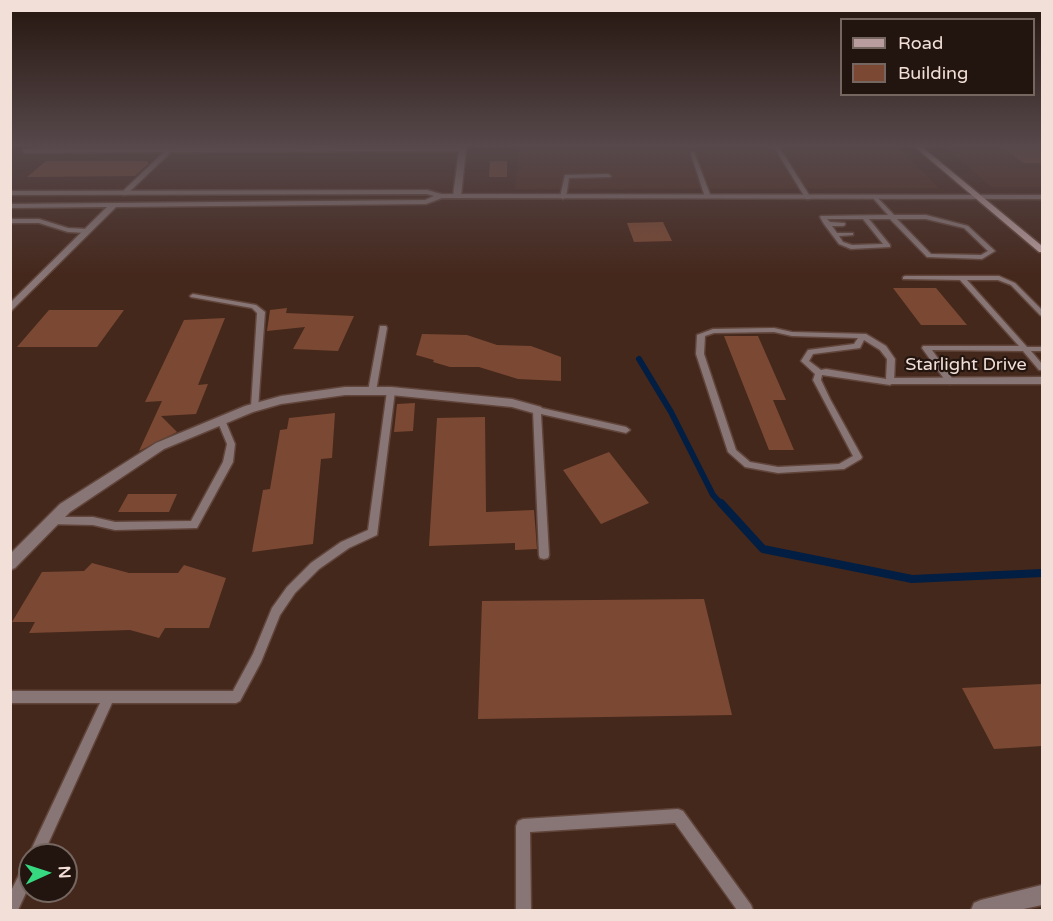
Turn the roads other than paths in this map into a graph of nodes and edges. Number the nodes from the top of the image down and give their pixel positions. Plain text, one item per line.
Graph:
1 (129, 190) edge
2 (458, 190) edge
3 (564, 190) edge
4 (706, 190) edge
5 (803, 190) edge
6 (970, 190) edge
7 (10, 193) edge
8 (126, 193) junction
9 (441, 196) junction
10 (457, 196) junction
11 (563, 197) junction
12 (708, 197) junction
13 (978, 197) junction
14 (1042, 197) edge
15 (808, 198) junction
16 (876, 198) junction
17 (10, 206) edge
18 (112, 206) junction
19 (865, 217) junction
20 (892, 217) junction
21 (10, 221) edge
22 (831, 229) junction
23 (875, 229) junction
24 (87, 231) junction
25 (1042, 250) edge
26 (905, 278) dead end
27 (962, 278) junction
28 (193, 297) dead end
29 (10, 309) edge
30 (1042, 314) edge
31 (383, 328) dead end
32 (863, 336) junction
33 (1025, 349) junction
34 (1042, 349) edge
35 (1042, 368) edge
36 (819, 373) junction
37 (950, 381) junction
38 (1042, 381) edge
39 (890, 382) junction
40 (372, 391) junction
41 (391, 391) junction
42 (255, 407) junction
43 (537, 410) junction
44 (221, 420) junction
45 (626, 430) dead end
46 (51, 521) junction
47 (544, 555) dead end
48 (10, 564) edge
49 (109, 697) junction
50 (10, 698) edge
51 (42, 843) edge
52 (18, 893) edge
53 (1042, 895) edge
54 (10, 910) edge
55 (523, 910) edge
56 (746, 910) edge
57 (981, 910) edge

1 - 8 street
2 - 10 street
3 - 11 lane
4 - 12 lane
5 - 15 lane
6 - 13 main road
7 - 8 street
8 - 9 street
8 - 18 street
9 - 10 street
9 - 18 street
10 - 11 street
11 - 12 street
12 - 15 street
13 - 14 street
13 - 16 street
13 - 25 main road
15 - 16 street
16 - 20 lane
17 - 18 street
18 - 24 street
19 - 20 lane
19 - 22 lane
19 - 23 lane
20 - 20 lane
21 - 24 lane
22 - 22 lane
22 - 23 lane
23 - 23 lane
24 - 29 street
26 - 27 lane
27 - 30 lane
27 - 33 lane
28 - 42 lane
31 - 40 lane
32 - 36 lane
32 - 36 lane
32 - 39 lane
33 - 34 lane
33 - 35 lane
33 - 37 lane
36 - 39 lane
37 - 38 street, Starlight Drive
37 - 39 street, Starlight Drive
40 - 41 street
40 - 42 street
41 - 43 street
41 - 49 lane
42 - 44 street
43 - 45 lane
43 - 47 lane
44 - 46 street
44 - 46 lane
46 - 48 street
49 - 50 lane
49 - 51 lane
52 - 54 lane
53 - 57 street
55 - 56 lane

